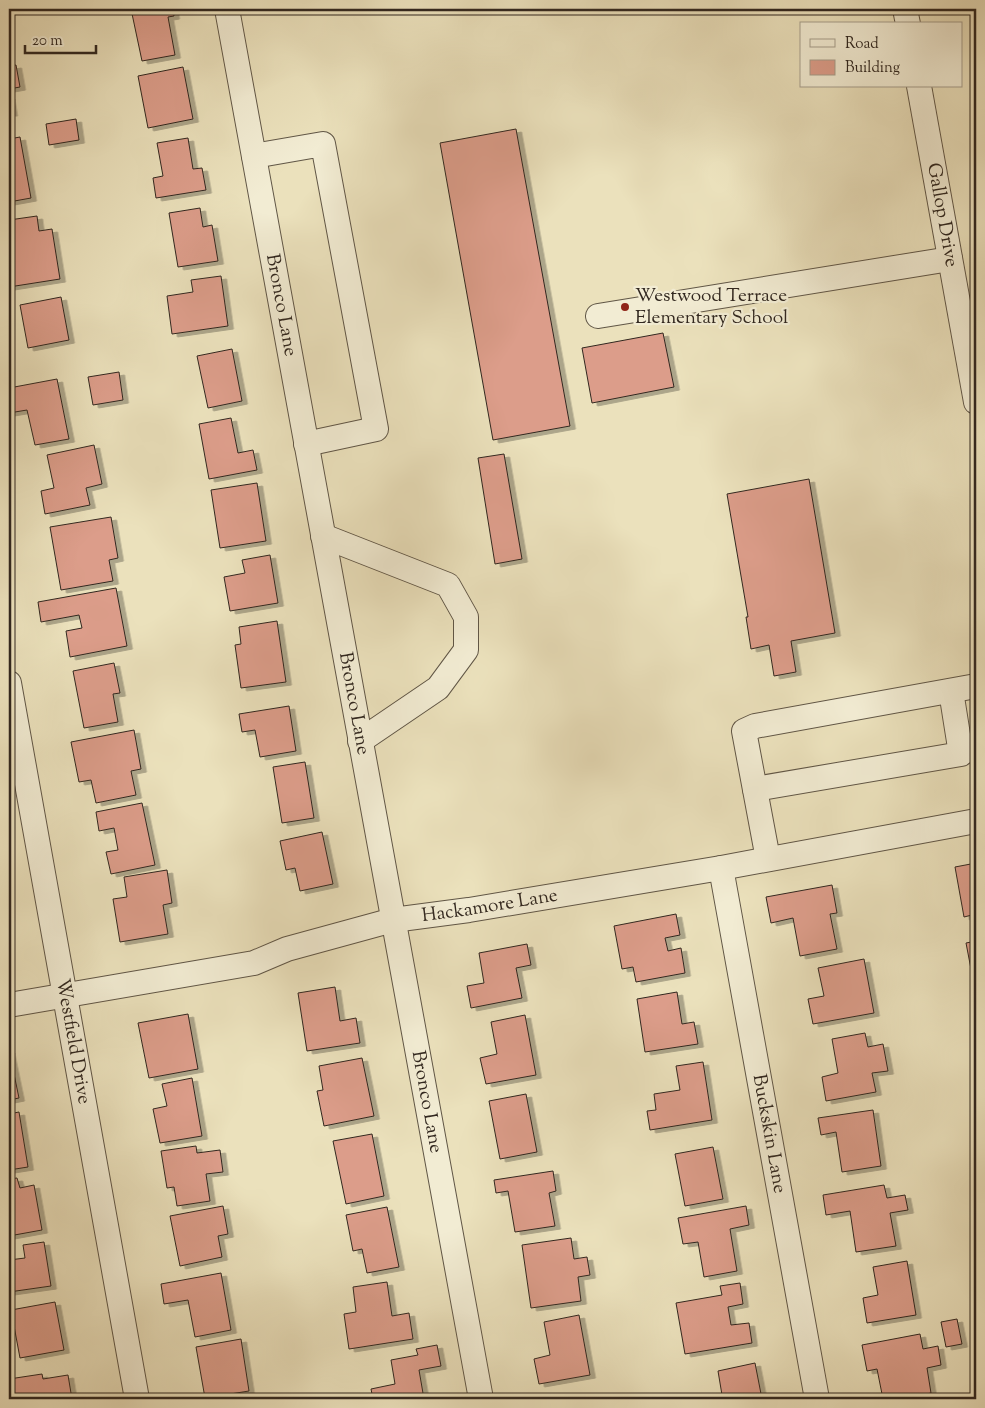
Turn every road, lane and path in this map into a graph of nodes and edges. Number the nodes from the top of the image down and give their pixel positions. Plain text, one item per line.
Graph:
1 (227, 9) edge
2 (905, 9) edge
3 (908, 22) edge
4 (919, 88) edge
5 (254, 156) junction
6 (950, 259) junction
7 (598, 316) dead end
8 (976, 402) edge
9 (306, 444) junction
10 (323, 536) junction
11 (9, 683) edge
12 (976, 686) edge
13 (951, 691) junction
14 (360, 741) junction
15 (755, 789) junction
16 (976, 821) edge
17 (768, 859) junction
18 (721, 868) junction
19 (393, 920) junction
20 (65, 995) junction
21 (9, 1005) edge
22 (137, 1399) edge
23 (481, 1399) edge
24 (817, 1399) edge

1 - 5 street, Bronco Lane
2 - 3 street
4 - 6 street, Gallop Drive
5 - 9 street, Bronco Lane
5 - 9 street
6 - 7 street
6 - 8 street, Gallop Drive
9 - 10 street, Bronco Lane
10 - 14 street, Bronco Lane
10 - 14 street
11 - 20 street, Westfield Drive
12 - 13 street
13 - 15 street
13 - 15 street
14 - 19 street, Bronco Lane
15 - 17 street
16 - 17 street, Hackamore Lane
17 - 18 street, Hackamore Lane
18 - 19 street, Hackamore Lane
18 - 24 street, Buckskin Lane
19 - 20 street, Hackamore Lane
19 - 23 street, Bronco Lane
20 - 21 street, Hackamore Lane
20 - 22 street, Westfield Drive

